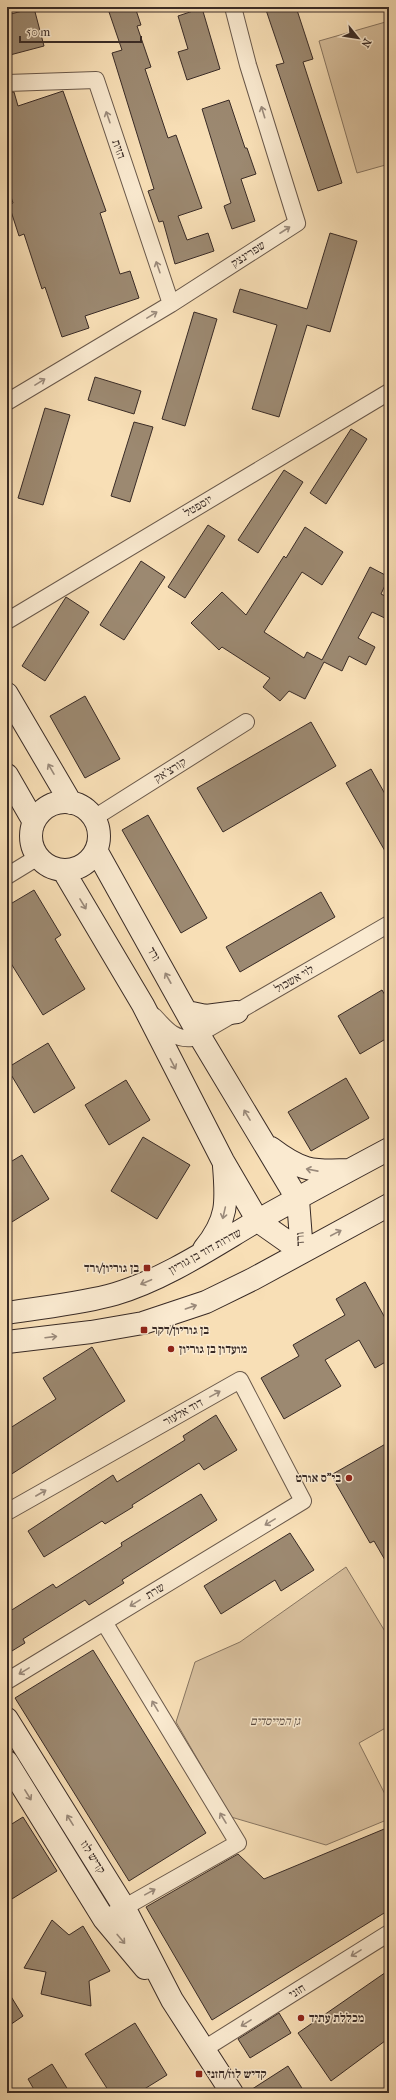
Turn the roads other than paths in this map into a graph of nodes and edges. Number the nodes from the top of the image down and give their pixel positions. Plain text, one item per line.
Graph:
1 (233, 7) edge
2 (7, 83) edge
3 (171, 304) junction
4 (389, 392) edge
5 (7, 402) edge
6 (7, 621) edge
7 (7, 694) edge
8 (246, 722) dead end
9 (7, 775) edge
10 (71, 803) junction
11 (94, 818) junction
12 (34, 822) junction
13 (96, 850) junction
14 (38, 857) junction
15 (62, 870) junction
16 (7, 876) edge
17 (389, 924) edge
18 (143, 1005) junction
19 (187, 1012) junction
20 (237, 1012) junction
21 (199, 1035) junction
22 (264, 1143) junction
23 (389, 1149) edge
24 (223, 1161) junction
25 (351, 1170) junction
26 (298, 1200) junction
27 (386, 1208) edge
28 (258, 1221) junction
29 (302, 1252) junction
30 (197, 1257) junction
31 (7, 1312) edge
32 (7, 1342) edge
33 (303, 1501) joint
34 (7, 1512) edge
35 (104, 1622) junction
36 (7, 1681) edge
37 (7, 1719) edge
38 (7, 1762) edge
39 (124, 1906) junction
40 (104, 1919) junction
41 (389, 1933) edge
42 (172, 2000) junction
43 (204, 2050) junction
44 (232, 2093) edge

3 -> 1 street, שפרינצק
3 -> 2 street, הזית
5 -> 3 street, שפרינצק
4 - 6 street, יוספטל
10 -> 7 street
8 - 11 street, קורצ'אק
9 - 12 street
10 - 11 street
10 - 12 street
11 - 13 street
12 - 14 street
13 - 15 street
19 -> 13 street, ורד
14 - 15 street
14 - 16 street
15 -> 18 street, ורד
17 - 20 street, לוי אשכול
18 - 21 street
18 -> 24 street, ורד
19 - 20 street
19 - 21 street, ורד
20 - 21 street, לוי אשכול
22 -> 21 street, ורד
25 -> 22 street
22 - 26 street, ורד
23 - 25 street, שדרות דוד בן גוריון
24 - 28 street, ורד
24 -> 30 street
25 - 26 street, שדרות דוד בן גוריון
26 - 28 street, שדרות דוד בן גוריון
26 - 29 street, ורד
29 -> 27 street
28 - 29 street, ורד
28 - 30 street, שדרות דוד בן גוריון
32 -> 29 street
30 -> 31 street, שדרות דוד בן גוריון
34 -> 33 street, דוד אלעזר
33 -> 35 street, שרת
35 -> 36 street, שרת
39 -> 35 street
39 -> 37 street, קדיש לוז
38 -> 40 street, קדיש לוז
39 - 40 street
39 - 42 street, קדיש לוז
40 -> 42 street, קדיש לוז
41 -> 43 street, חזני
42 - 43 street, קדיש לוז
43 - 44 street, קדיש לוז

